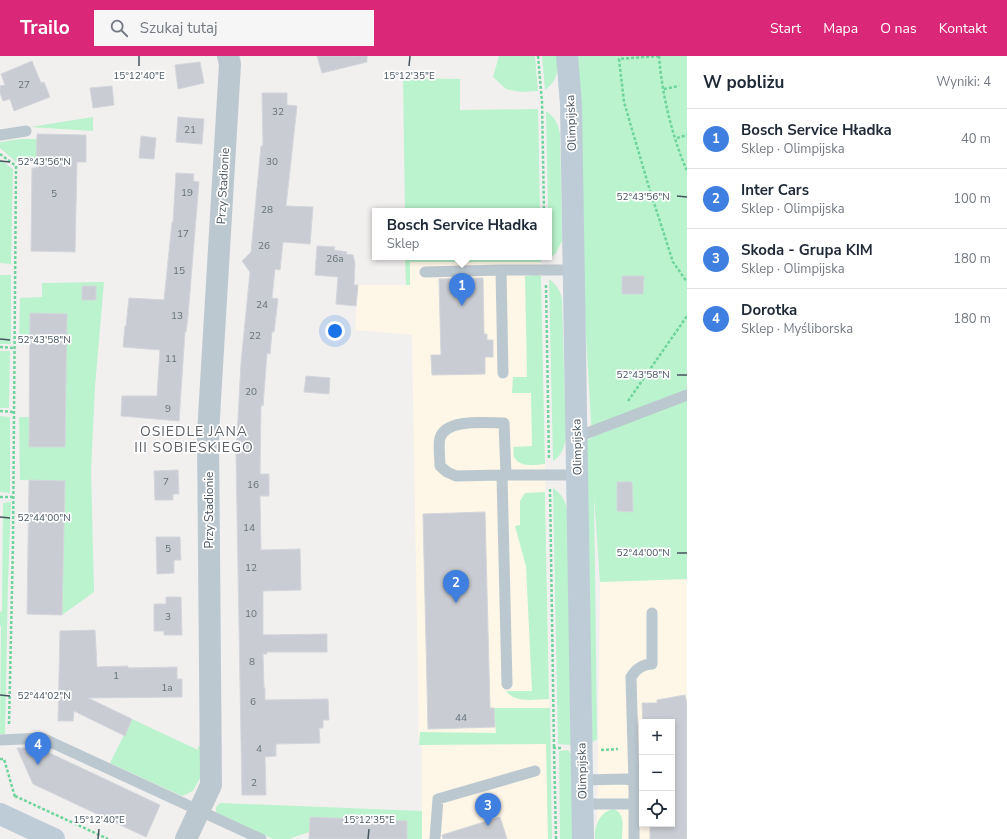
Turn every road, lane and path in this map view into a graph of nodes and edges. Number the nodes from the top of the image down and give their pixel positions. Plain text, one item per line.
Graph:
1 (228, 56) edge
2 (538, 56) edge
3 (567, 56) edge
4 (659, 56) edge
5 (619, 57) edge
6 (678, 86) dead end
7 (664, 89) junction
8 (26, 132) dead end
9 (0, 135) edge
10 (687, 135) edge
11 (677, 138) junction
12 (0, 154) edge
13 (687, 171) edge
14 (544, 208) edge
15 (501, 270) junction
16 (546, 270) junction
17 (574, 270) junction
18 (425, 272) dead end
19 (687, 282) edge
20 (687, 316) edge
21 (0, 348) edge
22 (14, 348) junction
23 (502, 373) dead end
24 (687, 395) edge
25 (0, 411) edge
26 (14, 412) junction
27 (613, 424) junction
28 (577, 437) junction
29 (504, 475) junction
30 (550, 475) junction
31 (578, 475) junction
32 (0, 497) edge
33 (13, 497) junction
34 (652, 613) dead end
35 (507, 684) dead end
36 (4, 741) edge
37 (633, 747) junction
38 (554, 748) junction
39 (581, 750) junction
40 (4, 759) dead end
41 (535, 771) dead end
42 (592, 780) junction
43 (634, 782) junction
44 (15, 796) dead end
45 (582, 804) junction
46 (634, 804) junction
47 (198, 811) junction
48 (0, 814) edge
49 (54, 839) edge
50 (108, 839) edge
51 (186, 839) edge
52 (261, 839) edge
53 (435, 839) edge
54 (556, 839) edge
55 (583, 839) edge
56 (634, 839) edge

1 - 47 street, Przy Stadionie
2 - 14 path
3 - 17 street, Olimpijska
4 - 5 path
4 - 7 path
5 - 19 path
6 - 7 path
7 - 11 path
8 - 9 lane
10 - 11 path
11 - 13 path
12 - 22 path
15 - 16 lane
15 - 18 lane
15 - 23 lane
16 - 17 lane
16 - 30 path
17 - 28 street, Olimpijska
20 - 27 path
21 - 22 path
22 - 26 path
24 - 27 lane
25 - 26 path
26 - 33 path
27 - 28 lane
28 - 31 street, Olimpijska
29 - 29 lane
29 - 30 lane
29 - 35 lane
30 - 31 lane
30 - 38 path
31 - 39 street, Olimpijska
32 - 33 path
33 - 36 path
34 - 37 lane
36 - 40 path
36 - 47 lane
37 - 42 path
37 - 43 lane
38 - 39 path
38 - 54 path
39 - 42 street, Olimpijska
41 - 53 lane
42 - 43 lane
42 - 45 street, Olimpijska
43 - 46 lane
44 - 50 path
45 - 46 lane
45 - 55 street, Olimpijska
46 - 56 lane
47 - 51 street, Przy Stadionie
47 - 52 lane
48 - 49 street

